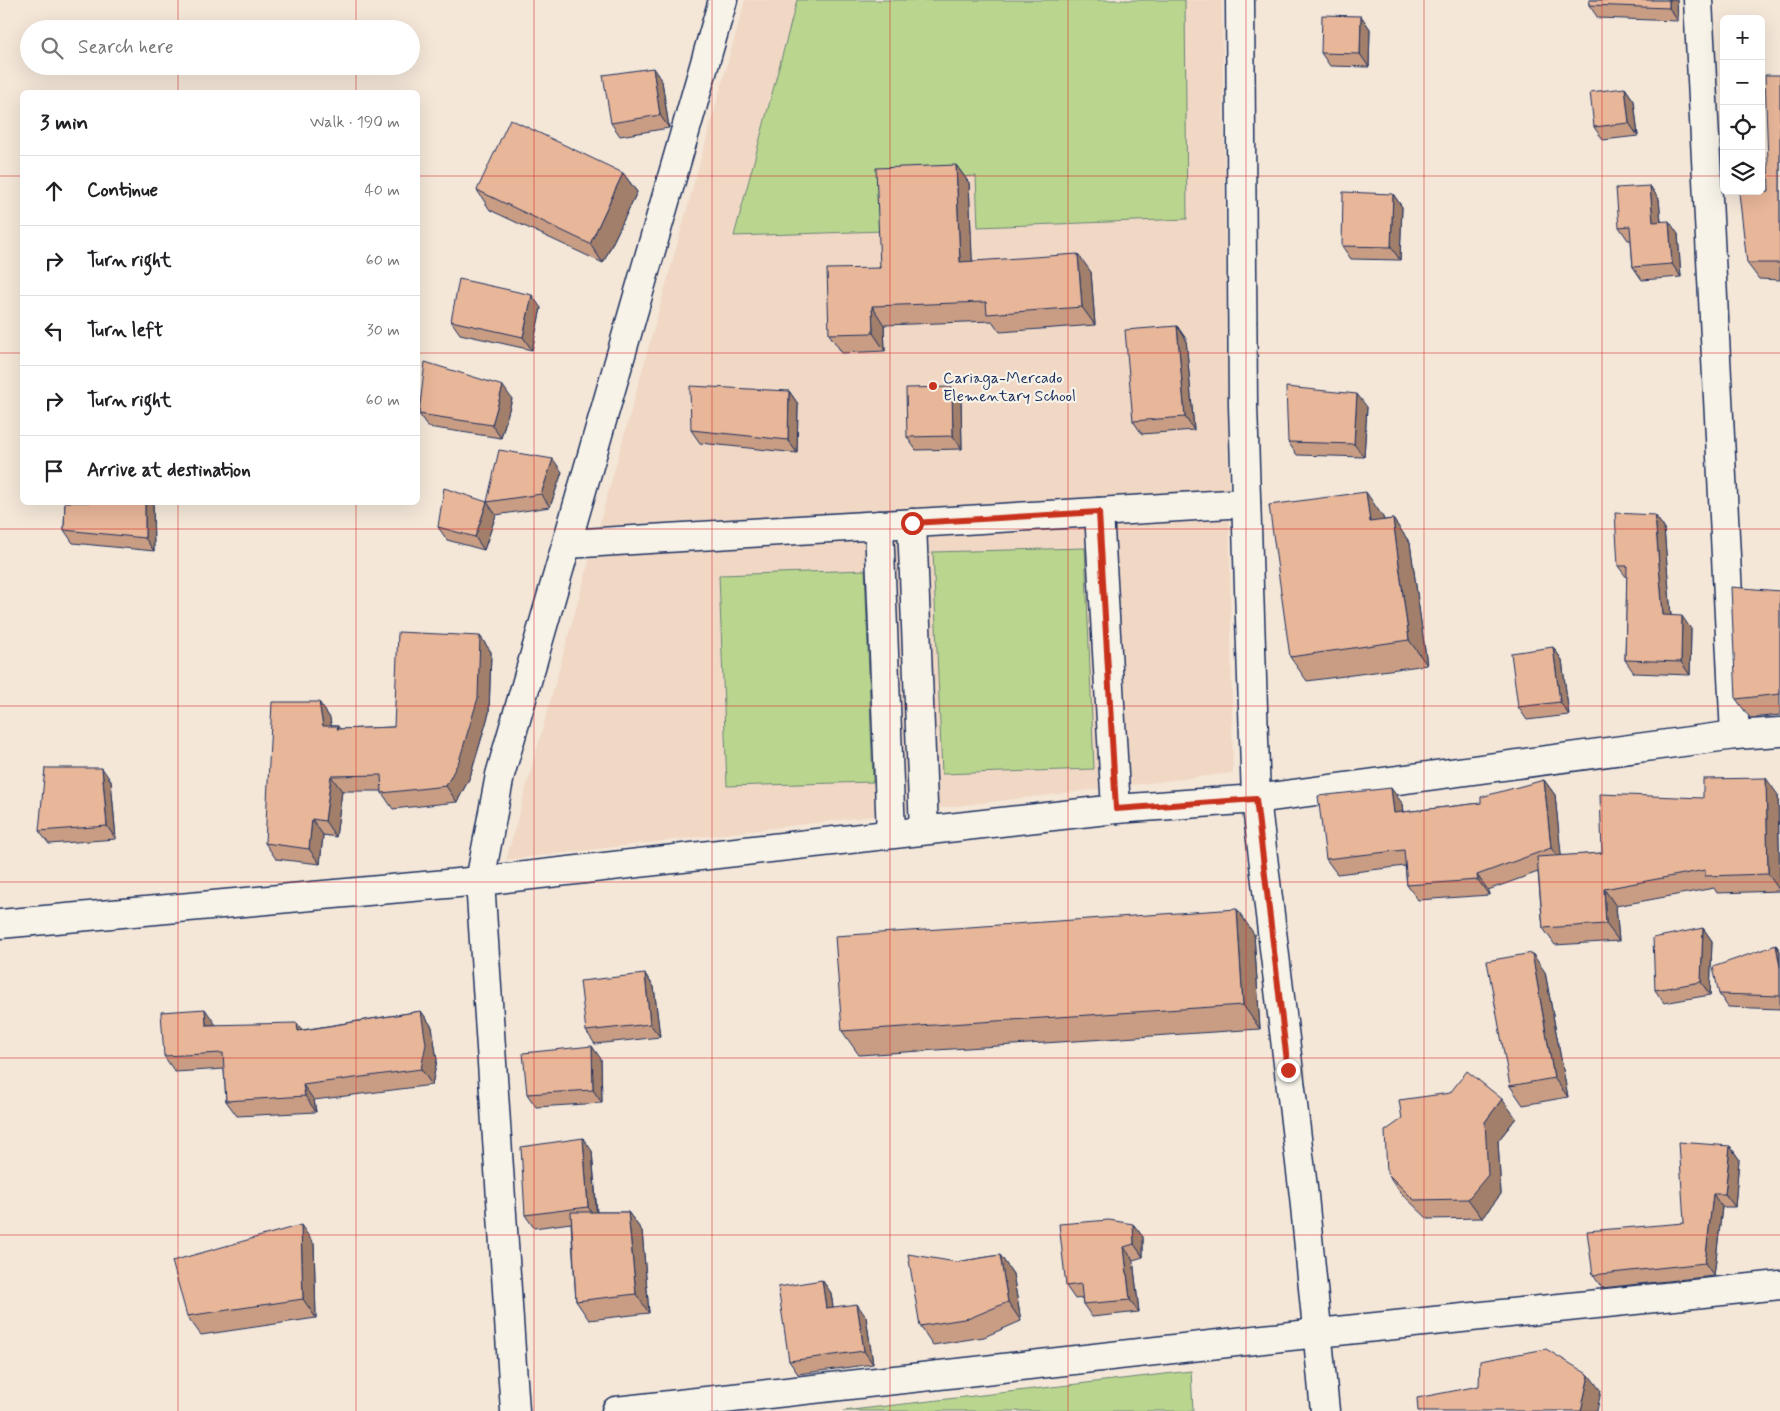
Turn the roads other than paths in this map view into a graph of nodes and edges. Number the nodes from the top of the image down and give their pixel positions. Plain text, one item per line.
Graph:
1 (723, 0) edge
2 (1240, 0) edge
3 (1698, 0) edge
4 (1246, 503) junction
5 (1099, 512) junction
6 (912, 523) junction
7 (879, 525) junction
8 (567, 544) junction
9 (1780, 732) edge
10 (1735, 735) junction
11 (1256, 799) junction
12 (1116, 809) junction
13 (924, 830) junction
14 (891, 834) junction
15 (480, 882) junction
16 (0, 924) edge
17 (1780, 1285) edge
18 (1318, 1333) junction
19 (515, 1411) edge
20 (616, 1411) edge
21 (1325, 1411) edge

1 - 8 street
2 - 4 street
3 - 10 street
4 - 5 street
4 - 11 street
5 - 6 street
5 - 12 street
6 - 7 street
6 - 13 street
7 - 8 street
7 - 14 street
8 - 15 street
9 - 10 street
10 - 11 street
11 - 12 street
11 - 18 street
12 - 13 street
13 - 14 street
14 - 15 street
15 - 16 street
15 - 19 street
17 - 18 street
18 - 20 street
18 - 21 street

